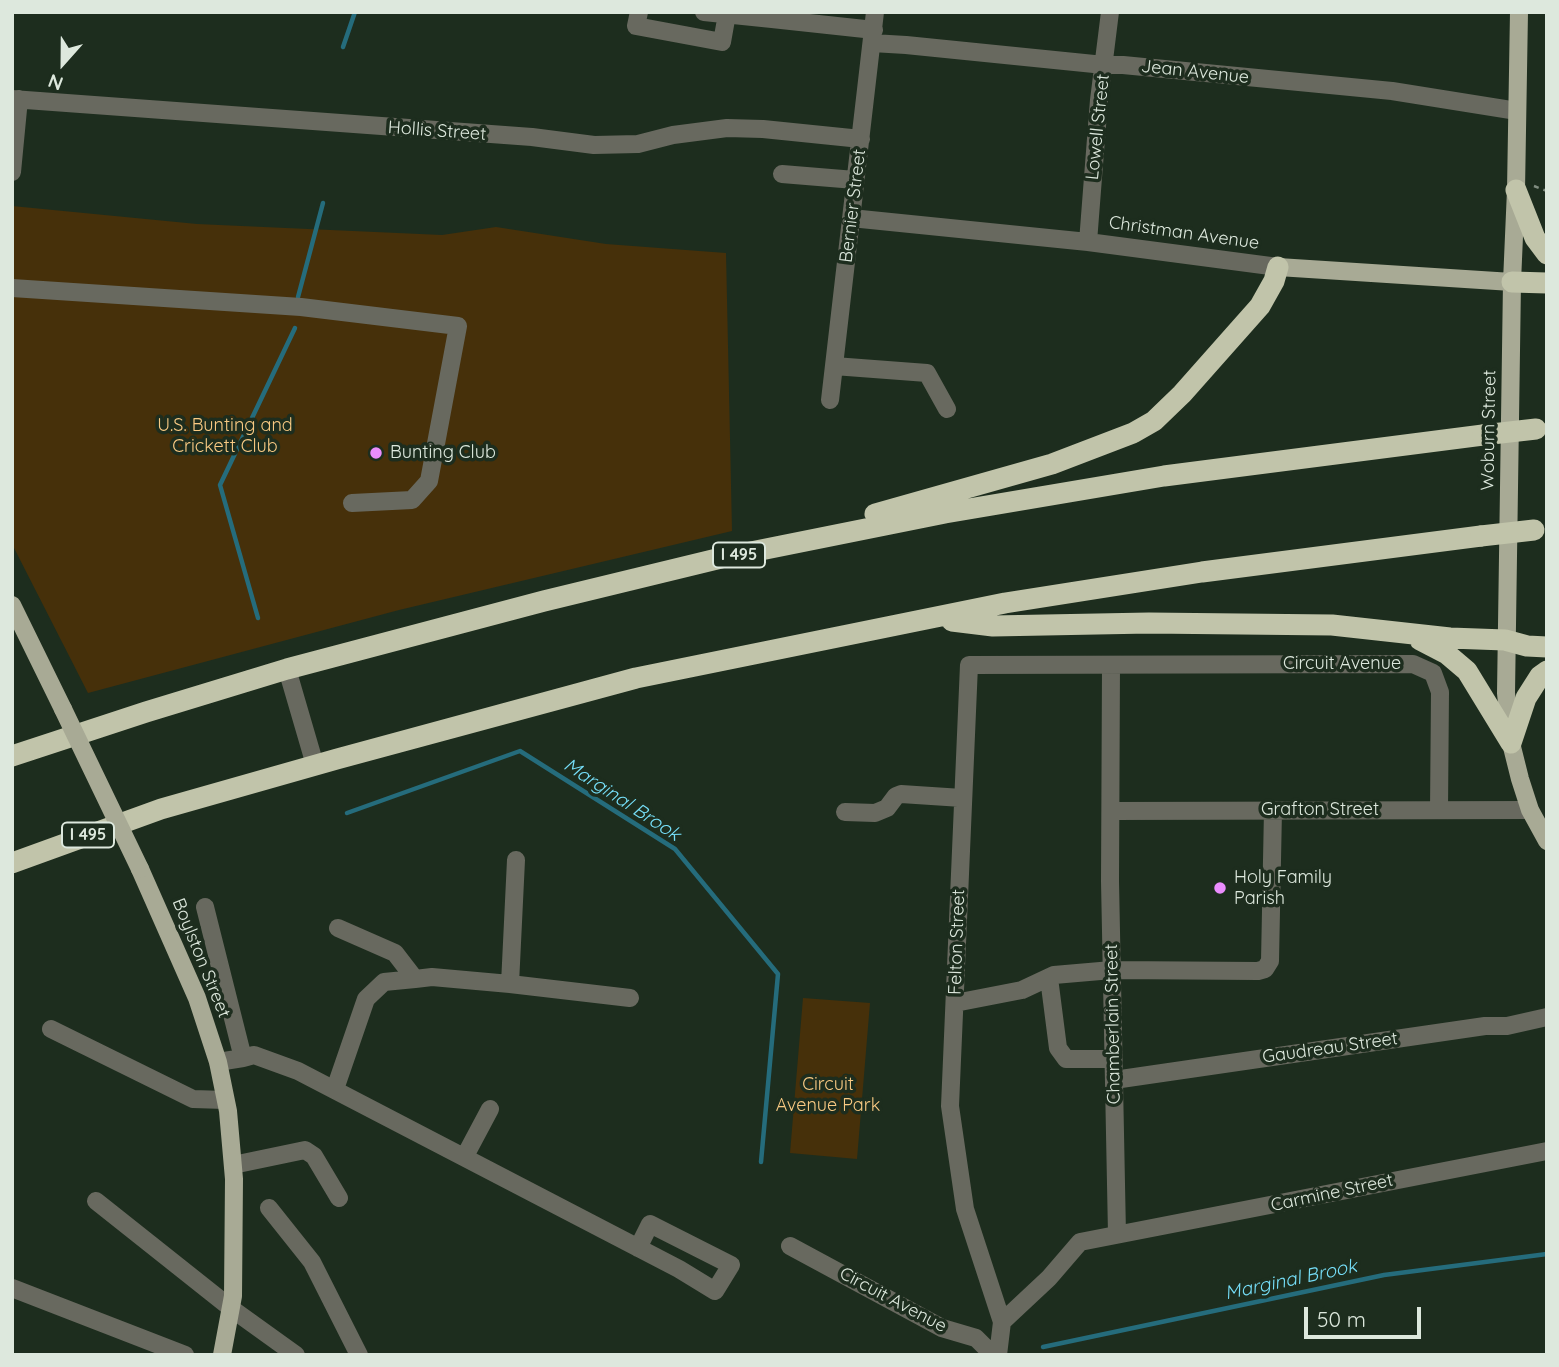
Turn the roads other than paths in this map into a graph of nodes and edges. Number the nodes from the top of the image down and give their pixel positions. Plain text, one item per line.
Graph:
1 (639, 12) edge
2 (704, 12) edge
3 (1110, 12) edge
4 (1519, 12) edge
5 (727, 15) junction
6 (772, 16) edge
7 (874, 29) edge
8 (1104, 65) junction
9 (16, 99) edge
10 (1517, 111) junction
11 (861, 139) junction
12 (12, 172) edge
13 (782, 174) dead end
14 (855, 180) junction
15 (1516, 190) junction
16 (851, 218) junction
17 (1088, 242) junction
18 (1547, 254) edge
19 (1278, 267) junction
20 (1512, 282) junction
21 (1547, 283) edge
22 (12, 288) edge
23 (834, 366) junction
24 (830, 400) dead end
25 (947, 409) dead end
26 (1541, 429) edge
27 (352, 503) dead end
28 (1540, 530) edge
29 (722, 558) junction
30 (12, 606) edge
31 (936, 619) junction
32 (1390, 631) junction
33 (18, 633) edge
34 (1505, 640) junction
35 (1547, 647) edge
36 (1111, 665) junction
37 (287, 669) junction
38 (1547, 671) edge
39 (1511, 743) junction
40 (12, 756) edge
41 (315, 765) junction
42 (962, 798) junction
43 (1111, 810) junction
44 (1273, 810) junction
45 (1439, 810) junction
46 (1530, 810) junction
47 (845, 812) dead end
48 (1547, 840) edge
49 (516, 860) dead end
50 (12, 863) edge
51 (205, 907) dead end
52 (338, 928) dead end
53 (1112, 970) junction
54 (1049, 978) junction
55 (415, 979) junction
56 (510, 984) junction
57 (630, 998) dead end
58 (956, 1003) junction
59 (1547, 1017) edge
60 (51, 1028) dead end
61 (243, 1058) junction
62 (1113, 1059) junction
63 (218, 1062) junction
64 (1114, 1080) junction
65 (335, 1090) junction
66 (225, 1100) junction
67 (490, 1109) dead end
68 (1547, 1151) edge
69 (465, 1156) junction
70 (233, 1165) junction
71 (339, 1198) dead end
72 (96, 1201) dead end
73 (269, 1208) dead end
74 (1117, 1234) junction
75 (790, 1246) dead end
76 (638, 1248) junction
77 (12, 1288) edge
78 (232, 1309) junction
79 (1002, 1322) junction
80 (185, 1355) edge
81 (222, 1355) edge
82 (296, 1355) edge
83 (359, 1355) edge
84 (996, 1355) edge

1 - 5 street
2 - 5 street, Jean Avenue
3 - 8 street, Lowell Street
4 - 10 main road, Woburn Street
5 - 6 street, Jean Avenue
6 - 7 street, Jean Avenue
7 - 8 street, Jean Avenue
7 - 11 street, Bernier Street
8 - 10 street, Jean Avenue
8 - 17 street, Lowell Street
9 - 11 street, Hollis Street
9 - 12 street
10 - 15 main road, Woburn Street
11 - 14 street, Bernier Street
13 - 14 street
14 - 16 street, Bernier Street
15 - 18 highway
15 - 20 main road, Woburn Street
16 - 17 street, Christman Avenue
16 - 23 street, Bernier Street
17 - 19 street, Christman Avenue
19 - 20 main road, Christman Avenue
19 - 29 highway
20 - 21 highway
20 - 34 main road, Woburn Street
22 - 27 street
23 - 24 street, Bernier Street
23 - 25 street
26 - 29 highway, I 495, bridge
28 - 31 highway, I 495, bridge
29 - 37 highway, I 495
30 - 33 main road, Boylston Street
31 - 32 highway
31 - 41 highway, I 495
32 - 34 highway
32 - 39 highway
33 - 63 main road, Boylston Street, bridge
34 - 35 highway
34 - 39 main road, Woburn Street
36 - 42 street, Felton Street
36 - 43 street, Chamberlain Street
36 - 45 street, Circuit Avenue
37 - 40 highway, I 495
37 - 41 street
38 - 39 highway
39 - 46 main road, Woburn Street
41 - 50 highway, I 495
42 - 47 street
42 - 58 street, Felton Street
43 - 44 street, Grafton Street
43 - 53 street, Chamberlain Street
44 - 45 street, Grafton Street
44 - 53 street
45 - 46 street, Grafton Street
46 - 48 main road, Woburn Street
49 - 56 street
51 - 61 street
52 - 55 street
53 - 54 street
53 - 62 street, Chamberlain Street
54 - 58 street
54 - 62 street
55 - 56 street
55 - 65 street
56 - 57 street
58 - 79 street, Felton Street
59 - 64 street, Gaudreau Street
60 - 66 street
61 - 63 street
61 - 65 street
62 - 64 street, Chamberlain Street
63 - 66 main road, Boylston Street
64 - 74 street, Chamberlain Street
65 - 69 street
66 - 70 main road, Boylston Street
67 - 69 street
68 - 74 street, Carmine Street
69 - 76 street
70 - 71 street
70 - 78 main road, Boylston Street
72 - 78 street
73 - 83 street
74 - 79 street
75 - 84 street, Circuit Avenue
76 - 76 street
77 - 80 street
78 - 81 main road, Boylston Street
78 - 82 street
79 - 84 street, Felton Street

